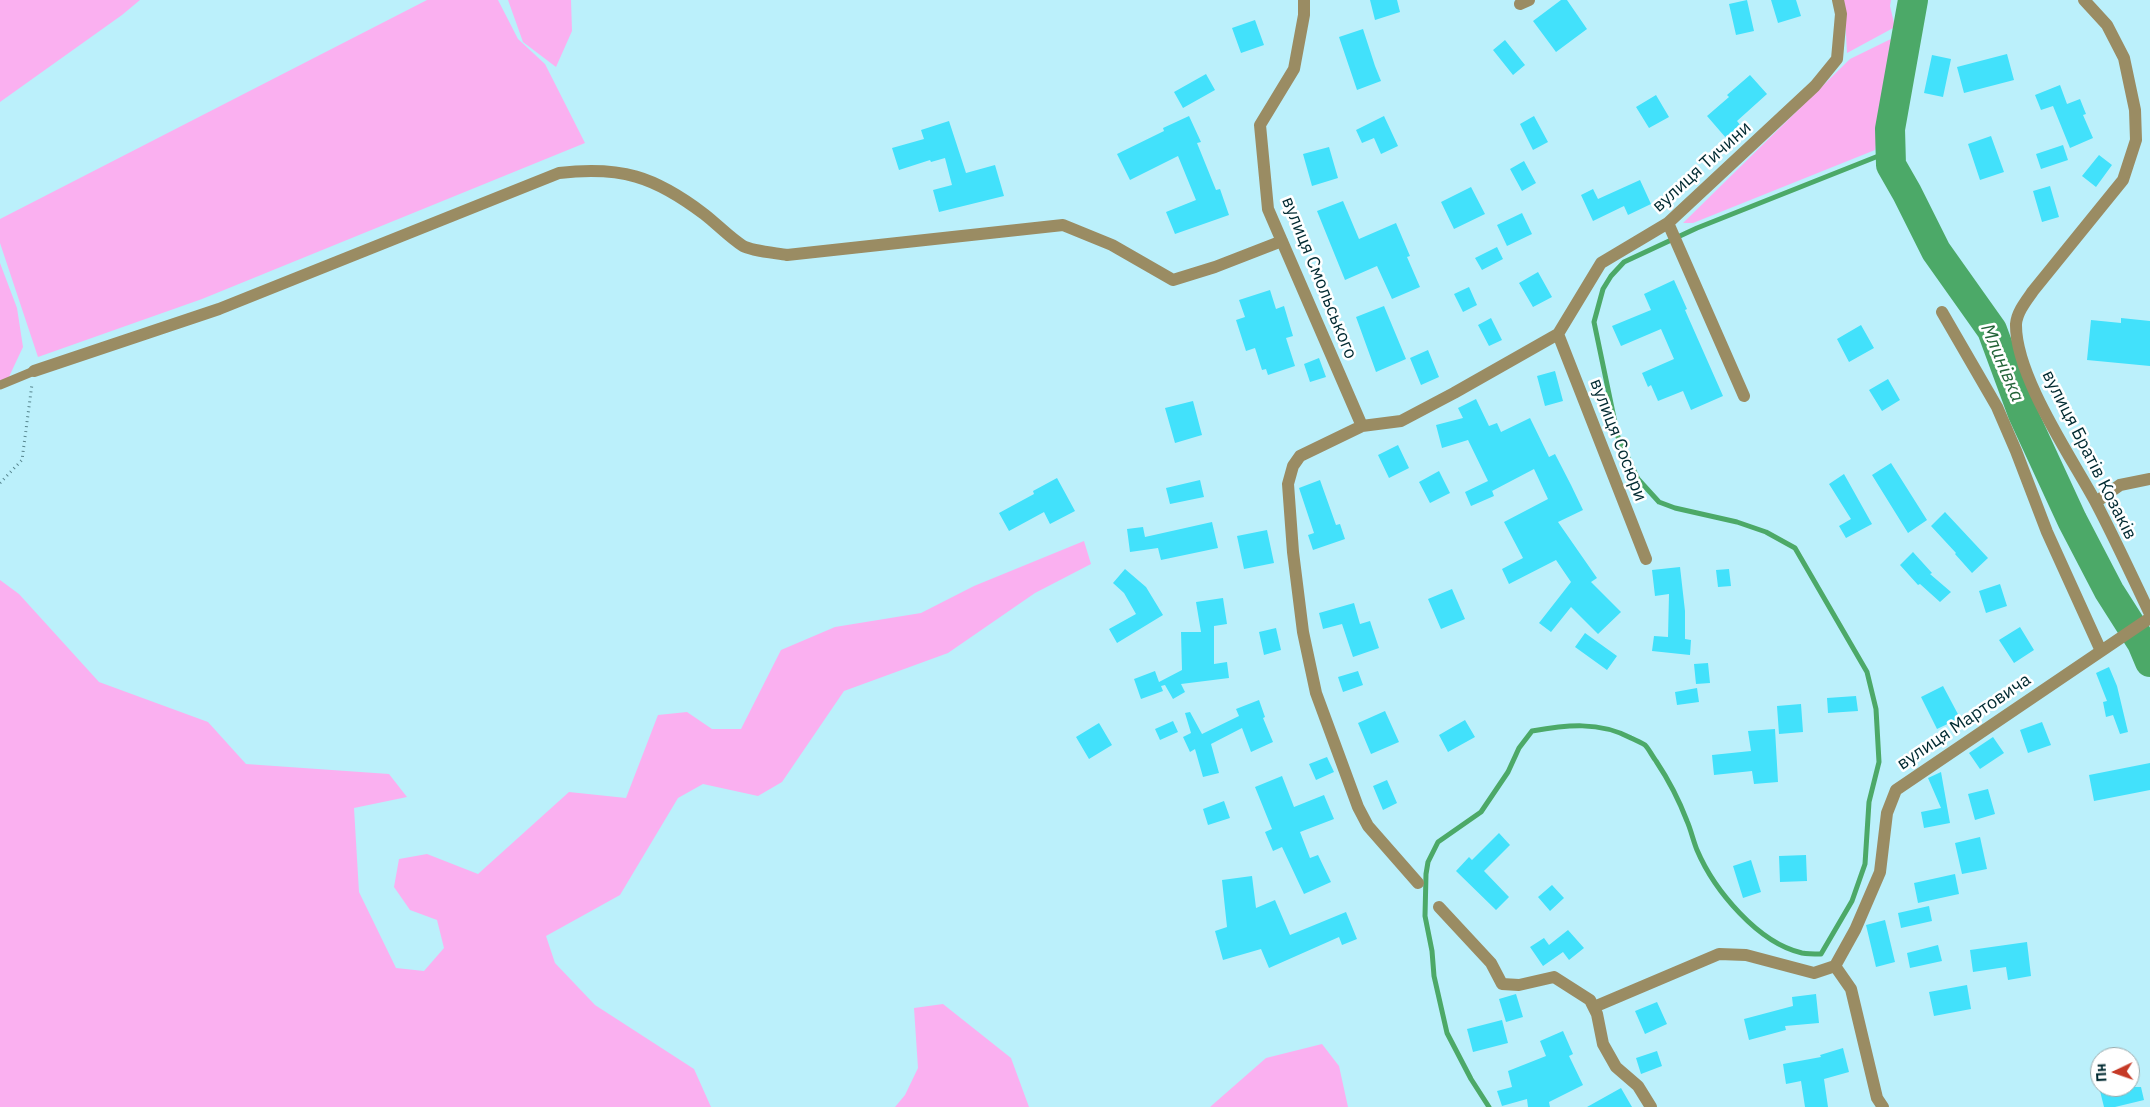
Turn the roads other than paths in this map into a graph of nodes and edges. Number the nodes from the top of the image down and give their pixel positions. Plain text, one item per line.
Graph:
1 (1304, 0) edge
2 (1838, 0) edge
3 (2084, 0) edge
4 (1670, 227) junction
5 (1282, 241) junction
6 (1942, 312) dead end
7 (1558, 334) junction
8 (34, 371) joint
9 (0, 385) edge
10 (1744, 396) dead end
11 (1362, 426) junction
12 (2150, 480) edge
13 (2096, 502) junction
14 (1646, 559) dead end
15 (2150, 614) edge
16 (2144, 621) edge
17 (2101, 651) junction
18 (1418, 883) dead end
19 (1439, 907) dead end
20 (1835, 966) junction
21 (1594, 1007) junction
22 (1651, 1107) edge
23 (1883, 1107) edge

1 - 5 street, вулиця Смольського
2 - 4 street, вулиця Тичини
3 - 13 street, вулиця Братів Козаків
4 - 7 street, вулиця Тичини
4 - 10 street
5 - 8 street
5 - 11 street, вулиця Смольського
6 - 17 street
7 - 11 street, вулиця Тичини
7 - 14 street, вулиця Сосюри
8 - 9 lane
11 - 18 street, вулиця Тичини
12 - 13 street
13 - 15 street, вулиця Братів Козаків
16 - 17 street, вулиця Мартовича
17 - 20 street, вулиця Мартовича
19 - 21 street
20 - 21 street
20 - 23 street
21 - 22 street

